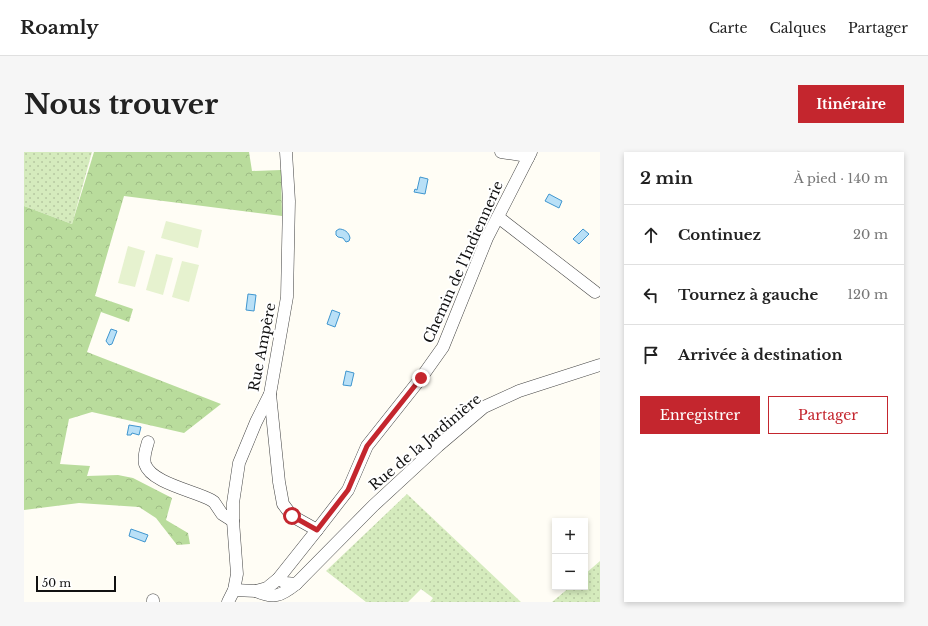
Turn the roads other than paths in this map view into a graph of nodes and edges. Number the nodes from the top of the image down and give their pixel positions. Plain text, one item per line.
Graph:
1 (286, 152) edge
2 (501, 152) edge
3 (530, 155) edge
4 (498, 218) junction
5 (595, 292) dead end
6 (600, 365) edge
7 (270, 394) junction
8 (148, 442) dead end
9 (233, 521) junction
10 (317, 530) junction
11 (278, 579) junction
12 (296, 584) junction
13 (234, 590) junction
14 (256, 591) junction
15 (228, 602) edge

1 - 7 street, Rue Ampère
2 - 3 street
3 - 4 street, Chemin de l'Indiennerie
4 - 5 street
4 - 10 street, Chemin de l'Indiennerie
6 - 12 street, Rue de la Jardinière
7 - 9 street, Rue Ampère
7 - 10 street
8 - 9 street
9 - 13 street, Rue Ampère
10 - 11 street, Chemin de l'Indiennerie
11 - 12 street
11 - 14 street, Chemin de l'Indiennerie
12 - 14 street, Rue de la Jardinière
13 - 14 street, Rue de la Jardinière
13 - 15 street, Rue Ampère

